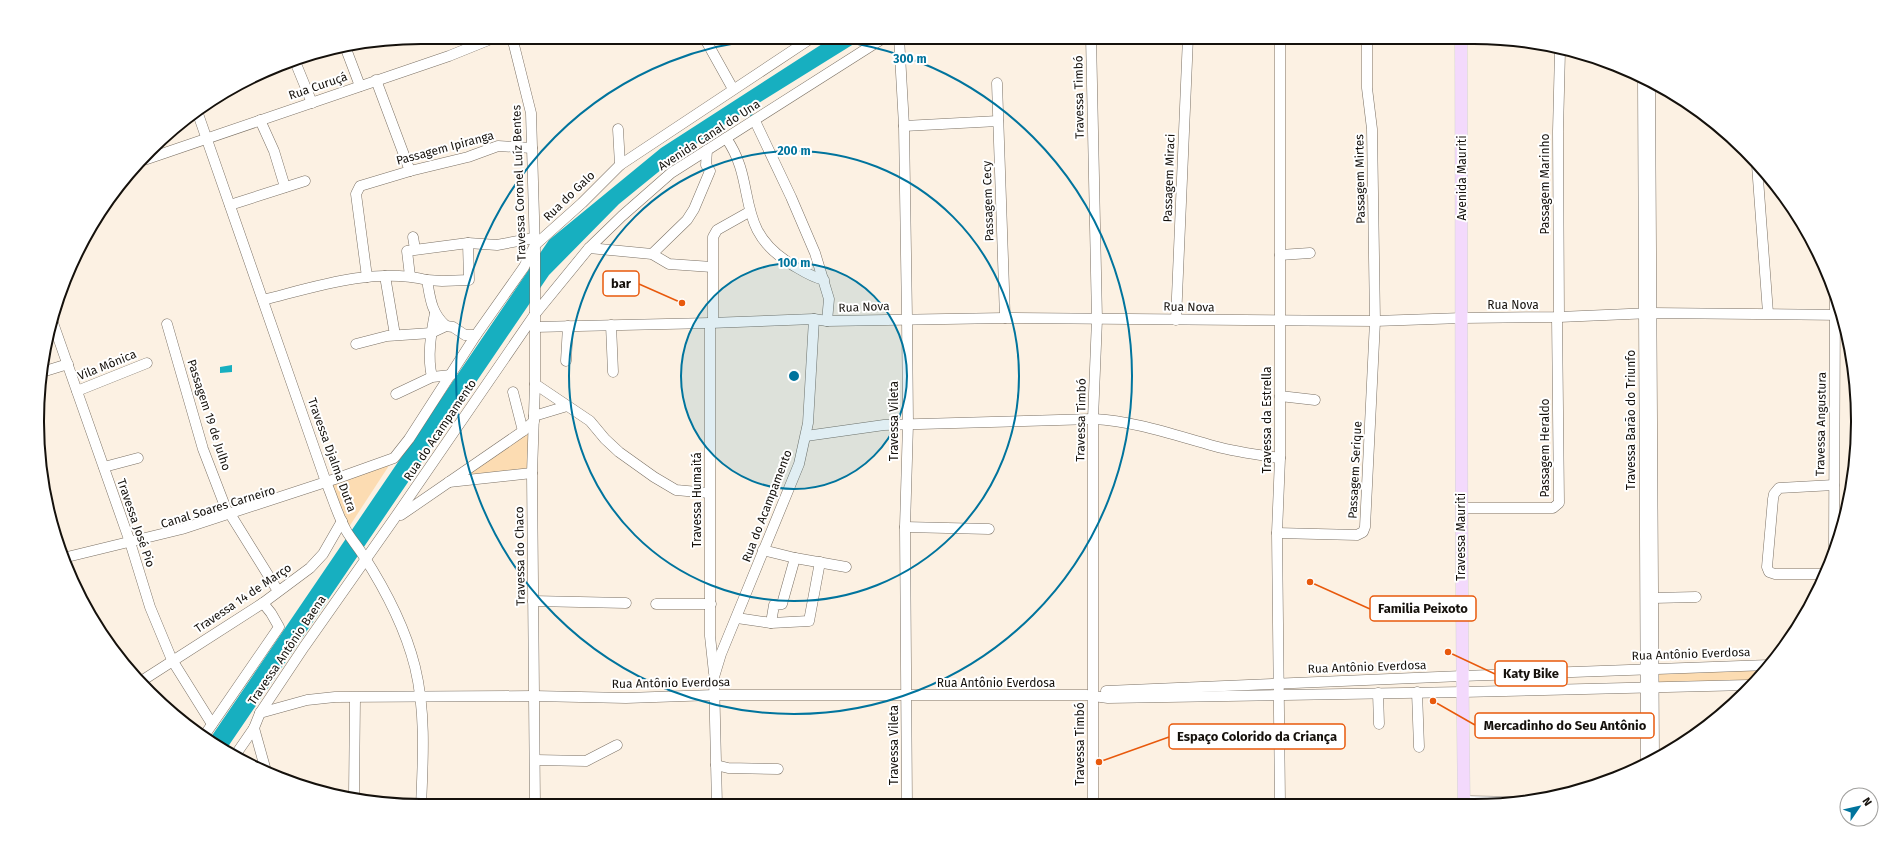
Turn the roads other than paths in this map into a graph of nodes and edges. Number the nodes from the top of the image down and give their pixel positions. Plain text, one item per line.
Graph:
1 (479, 44) edge
2 (514, 44) edge
3 (708, 44) edge
4 (802, 44) edge
5 (874, 44) edge
6 (899, 44) edge
7 (1091, 44) edge
8 (1188, 44) edge
9 (1280, 44) edge
10 (1366, 44) edge
11 (1461, 44) edge
12 (347, 51) edge
13 (1560, 54) edge
14 (297, 65) edge
15 (376, 80) junction
16 (997, 83) dead end
17 (1643, 85) edge
18 (360, 86) junction
19 (1650, 88) edge
20 (733, 89) junction
21 (312, 102) junction
22 (199, 117) edge
23 (260, 120) junction
24 (754, 121) junction
25 (998, 121) junction
26 (904, 126) junction
27 (618, 129) dead end
28 (206, 138) junction
29 (726, 138) junction
30 (532, 148) junction
31 (706, 150) junction
32 (153, 157) edge
33 (620, 165) junction
34 (410, 171) junction
35 (1758, 174) edge
36 (305, 181) dead end
37 (285, 187) junction
38 (230, 204) junction
39 (749, 212) junction
40 (413, 237) dead end
41 (468, 243) junction
42 (535, 245) junction
43 (589, 248) junction
44 (415, 249) junction
45 (1310, 253) dead end
46 (652, 254) junction
47 (1280, 255) junction
48 (1648, 262) junction
49 (712, 267) junction
50 (385, 276) junction
51 (410, 276) junction
52 (367, 277) junction
53 (427, 280) junction
54 (824, 280) junction
55 (263, 300) junction
56 (535, 310) junction
57 (435, 313) junction
58 (1648, 313) junction
59 (1768, 313) junction
60 (1835, 315) edge
61 (1558, 317) junction
62 (907, 318) junction
63 (1005, 318) junction
64 (1462, 318) junction
65 (814, 319) junction
66 (1097, 319) junction
67 (1176, 320) junction
68 (828, 321) junction
69 (1280, 321) junction
70 (1375, 322) junction
71 (711, 323) junction
72 (167, 324) dead end
73 (611, 325) junction
74 (446, 326) junction
75 (568, 326) junction
76 (535, 327) junction
77 (1839, 327) edge
78 (56, 330) edge
79 (431, 333) junction
80 (395, 335) junction
81 (476, 335) junction
82 (356, 344) dead end
83 (566, 360) dead end
84 (68, 364) junction
85 (147, 364) dead end
86 (47, 370) edge
87 (613, 372) dead end
88 (451, 375) junction
89 (432, 378) junction
90 (535, 384) junction
91 (77, 391) junction
92 (513, 392) dead end
93 (396, 394) dead end
94 (1280, 396) junction
95 (1315, 400) dead end
96 (567, 406) junction
97 (1093, 418) junction
98 (534, 419) junction
99 (908, 424) junction
100 (523, 431) junction
101 (806, 436) junction
102 (138, 458) dead end
103 (394, 458) joint
104 (1280, 458) junction
105 (104, 467) junction
106 (532, 473) junction
107 (447, 482) junction
108 (327, 484) junction
109 (1834, 485) junction
110 (709, 493) junction
111 (1649, 502) junction
112 (1461, 508) junction
113 (230, 515) junction
114 (394, 519) junction
115 (342, 521) junction
116 (905, 527) junction
117 (989, 528) dead end
118 (1277, 533) junction
119 (1834, 533) edge
120 (131, 545) junction
121 (763, 550) junction
122 (69, 557) edge
123 (365, 558) junction
124 (795, 558) junction
125 (71, 561) edge
126 (820, 562) junction
127 (846, 567) dead end
128 (1818, 574) edge
129 (278, 591) junction
130 (1696, 597) dead end
131 (1653, 598) junction
132 (533, 601) junction
133 (263, 603) junction
134 (626, 603) dead end
135 (656, 604) dead end
136 (711, 604) junction
137 (737, 618) junction
138 (771, 623) junction
139 (172, 660) junction
140 (1761, 665) edge
141 (1649, 668) junction
142 (1462, 676) junction
143 (714, 677) junction
144 (1437, 677) junction
145 (146, 678) edge
146 (1280, 683) junction
147 (1743, 685) edge
148 (1649, 686) junction
149 (1417, 692) junction
150 (1437, 692) junction
151 (1463, 692) junction
152 (1378, 693) junction
153 (1279, 694) junction
154 (714, 695) junction
155 (1090, 695) junction
156 (421, 696) junction
157 (534, 696) junction
158 (907, 696) junction
159 (355, 698) junction
160 (260, 713) junction
161 (212, 724) junction
162 (1379, 724) dead end
163 (254, 728) junction
164 (207, 732) edge
165 (617, 745) dead end
166 (1419, 748) dead end
167 (238, 751) edge
168 (1654, 753) edge
169 (1646, 757) edge
170 (536, 760) junction
171 (264, 764) edge
172 (716, 765) junction
173 (778, 769) dead end
174 (354, 793) edge
175 (421, 799) edge
176 (535, 799) edge
177 (717, 799) edge
178 (907, 799) edge
179 (1092, 799) edge
180 (1280, 799) edge
181 (1464, 799) edge

1 - 15 street, Rua Curuçá
2 - 30 street, Travessa Coronel Luíz Bentes
3 - 20 street
4 - 20 street, Rua do Galo
5 - 24 street, Avenida Canal do Una
6 - 26 street, Travessa Vileta
7 - 66 street, Travessa Timbó
8 - 67 street, Passagem Miraci
9 - 47 street, Travessa da Estrella
10 - 70 street, Passagem Mirtes
11 - 64 main road, Avenida Mauriti
12 - 18 street
13 - 61 street, Passagem Marinho
14 - 21 street
15 - 18 street, Rua Curuçá
15 - 34 street
16 - 25 street, Passagem Cecy
17 - 48 street, Travessa Barão do Triunfo
18 - 21 street, Rua Curuçá
19 - 48 street, Travessa Barão do Triunfo
20 - 33 street, Rua do Galo
21 - 23 street, Rua Curuçá
22 - 28 street, Travessa Djalma Dutra
23 - 28 street, Rua Curuçá
23 - 37 street
24 - 29 street, Avenida Canal do Una
24 - 54 street
25 - 26 street
25 - 63 street, Passagem Cecy
26 - 62 street, Travessa Vileta
27 - 33 street
28 - 32 street, Rua Curuçá
28 - 38 street, Travessa Djalma Dutra
29 - 31 street, Avenida Canal do Una
29 - 39 street
30 - 34 street, Passagem Ipiranga
30 - 42 street, Travessa Coronel Luíz Bentes
31 - 43 street, Avenida Canal do Una
31 - 46 street
33 - 42 street, Rua do Galo
34 - 52 street, Passagem Ipiranga
35 - 59 street
36 - 37 street
37 - 38 street
38 - 55 street, Travessa Djalma Dutra
39 - 49 street, Travessa Humaitá
39 - 54 street
40 - 44 street
41 - 42 street
41 - 44 street
41 - 53 street
42 - 56 street, Travessa Coronel Luíz Bentes
42 - 81 street, Rua do Galo
43 - 46 street
43 - 56 street, Avenida Canal do Una
44 - 51 street
45 - 47 street
46 - 49 street
47 - 69 street, Travessa da Estrella
48 - 58 street, Travessa Barão do Triunfo
49 - 71 street, Travessa Humaitá
50 - 51 street
50 - 52 street
50 - 80 street
51 - 53 street
52 - 55 street
53 - 57 street
54 - 68 street
55 - 108 street, Travessa Djalma Dutra
56 - 76 street, Travessa do Chaco
56 - 114 street, Rua do Acampamento
57 - 74 street
57 - 79 street
58 - 59 street, Rua Nova
58 - 61 street, Rua Nova
58 - 111 street, Travessa Barão do Triunfo
59 - 60 street, Rua Nova
61 - 64 street, Rua Nova
61 - 112 street, Passagem Heraldo
62 - 63 street, Rua Nova
62 - 68 street, Rua Nova
62 - 99 street, Travessa Vileta
63 - 66 street, Rua Nova
64 - 70 street, Rua Nova
64 - 112 main road, Travessa Mauriti
65 - 68 street, Rua Nova
65 - 71 street, Rua Nova
65 - 101 street, Rua do Acampamento
66 - 67 street, Rua Nova
66 - 97 street, Travessa Timbó
67 - 69 street, Rua Nova
69 - 70 street, Rua Nova
69 - 94 street, Travessa da Estrella
70 - 118 street, Passagem Serique
71 - 73 street, Rua Nova
71 - 110 street, Travessa Humaitá
72 - 113 street, Passagem 19 de Julho
73 - 75 street, Rua Nova
73 - 87 street
74 - 79 street
74 - 81 street
75 - 76 street, Rua Nova
75 - 83 street
76 - 90 street, Travessa do Chaco
77 - 109 street, Travessa Angustura
78 - 84 street, Travessa José Pio
79 - 80 street
79 - 89 street
80 - 82 street
81 - 88 street, Rua do Galo
84 - 86 street
84 - 91 street, Travessa José Pio
85 - 91 street, Vila Mônica
88 - 89 street
88 - 103 street, Rua do Galo
89 - 93 street
90 - 96 street
90 - 98 street, Travessa do Chaco
91 - 105 street, Travessa José Pio
92 - 100 street
94 - 95 street
94 - 104 street, Travessa da Estrella
96 - 98 street
96 - 110 street
97 - 99 street
97 - 104 street
97 - 155 street, Travessa Timbó
98 - 100 street
98 - 106 street, Travessa do Chaco
99 - 101 street
99 - 116 street, Travessa Vileta
100 - 107 street
101 - 121 street, Rua do Acampamento
102 - 105 street
103 - 108 street, Canal Soares Carneiro
104 - 118 street, Travessa da Estrella
105 - 120 street, Travessa José Pio
106 - 107 street
106 - 132 street, Travessa do Chaco
107 - 114 street
108 - 113 street, Canal Soares Carneiro
108 - 115 street, Travessa Djalma Dutra
109 - 119 street, Travessa Angustura
109 - 128 street
110 - 136 street, Travessa Humaitá
111 - 131 street, Travessa Barão do Triunfo
111 - 141 street, Travessa Barão do Triunfo
112 - 142 main road, Travessa Mauriti
113 - 120 street, Canal Soares Carneiro
113 - 129 street, Passagem 19 de Julho
114 - 123 street, Rua do Acampamento
115 - 123 street, Travessa Djalma Dutra
115 - 129 street, Travessa 14 de Março
116 - 117 street
116 - 158 street, Travessa Vileta
118 - 146 street, Travessa da Estrella
120 - 122 street, Canal Soares Carneiro
120 - 125 street, Canal Soares Carneiro
120 - 139 street, Travessa José Pio
121 - 124 street
121 - 137 street, Rua do Acampamento
123 - 156 street, Travessa Djalma Dutra
123 - 160 street, Travessa Antônio Baena
124 - 126 street
124 - 138 street
126 - 127 street
126 - 138 street
129 - 133 street, Travessa 14 de Março
130 - 131 street
131 - 141 street, Travessa Barão do Triunfo
132 - 134 street
132 - 157 street, Travessa do Chaco
133 - 139 street, Travessa 14 de Março
133 - 161 street, Travessa Antônio Baena
135 - 136 street
136 - 143 street, Travessa Humaitá
137 - 138 street
137 - 143 street, Rua do Acampamento
139 - 145 street, Travessa 14 de Março
139 - 161 street, Travessa José Pio
140 - 141 street, Rua Antônio Everdosa
141 - 142 street, Rua Antônio Everdosa
141 - 148 street, Travessa Barão do Triunfo
142 - 144 street, Rua Antônio Everdosa
142 - 151 main road, Travessa Mauriti
143 - 154 street, Rua do Acampamento
144 - 146 street, Rua Antônio Everdosa
144 - 150 street
146 - 153 street, Travessa da Estrella
146 - 155 street, Rua Antônio Everdosa
147 - 148 street, Rua Antônio Everdosa
148 - 151 street, Rua Antônio Everdosa
148 - 168 street, Travessa Barão do Triunfo
148 - 169 street, Travessa Barão do Triunfo
149 - 150 street, Rua Antônio Everdosa
149 - 152 street, Rua Antônio Everdosa
149 - 166 street
150 - 151 street, Rua Antônio Everdosa
151 - 181 main road, Travessa Mauriti
152 - 153 street, Rua Antônio Everdosa
152 - 162 street
153 - 155 street, Rua Antônio Everdosa
153 - 180 street, Travessa da Estrella
154 - 157 street, Rua Antônio Everdosa
154 - 158 street, Rua Antônio Everdosa
154 - 172 street
155 - 158 street, Rua Antônio Everdosa
155 - 179 street, Travessa Timbó
156 - 157 street, Rua Antônio Everdosa
156 - 159 street, Rua Antônio Everdosa
156 - 175 street, Travessa Djalma Dutra
157 - 170 street, Travessa do Chaco
158 - 178 street, Travessa Vileta
159 - 160 street, Rua Antônio Everdosa
159 - 174 street
160 - 163 street, Travessa Antônio Baena
161 - 164 street, Travessa Antônio Baena
163 - 167 street, Travessa Antônio Baena
163 - 171 street
165 - 170 street
170 - 176 street, Travessa do Chaco
172 - 173 street
172 - 177 street

